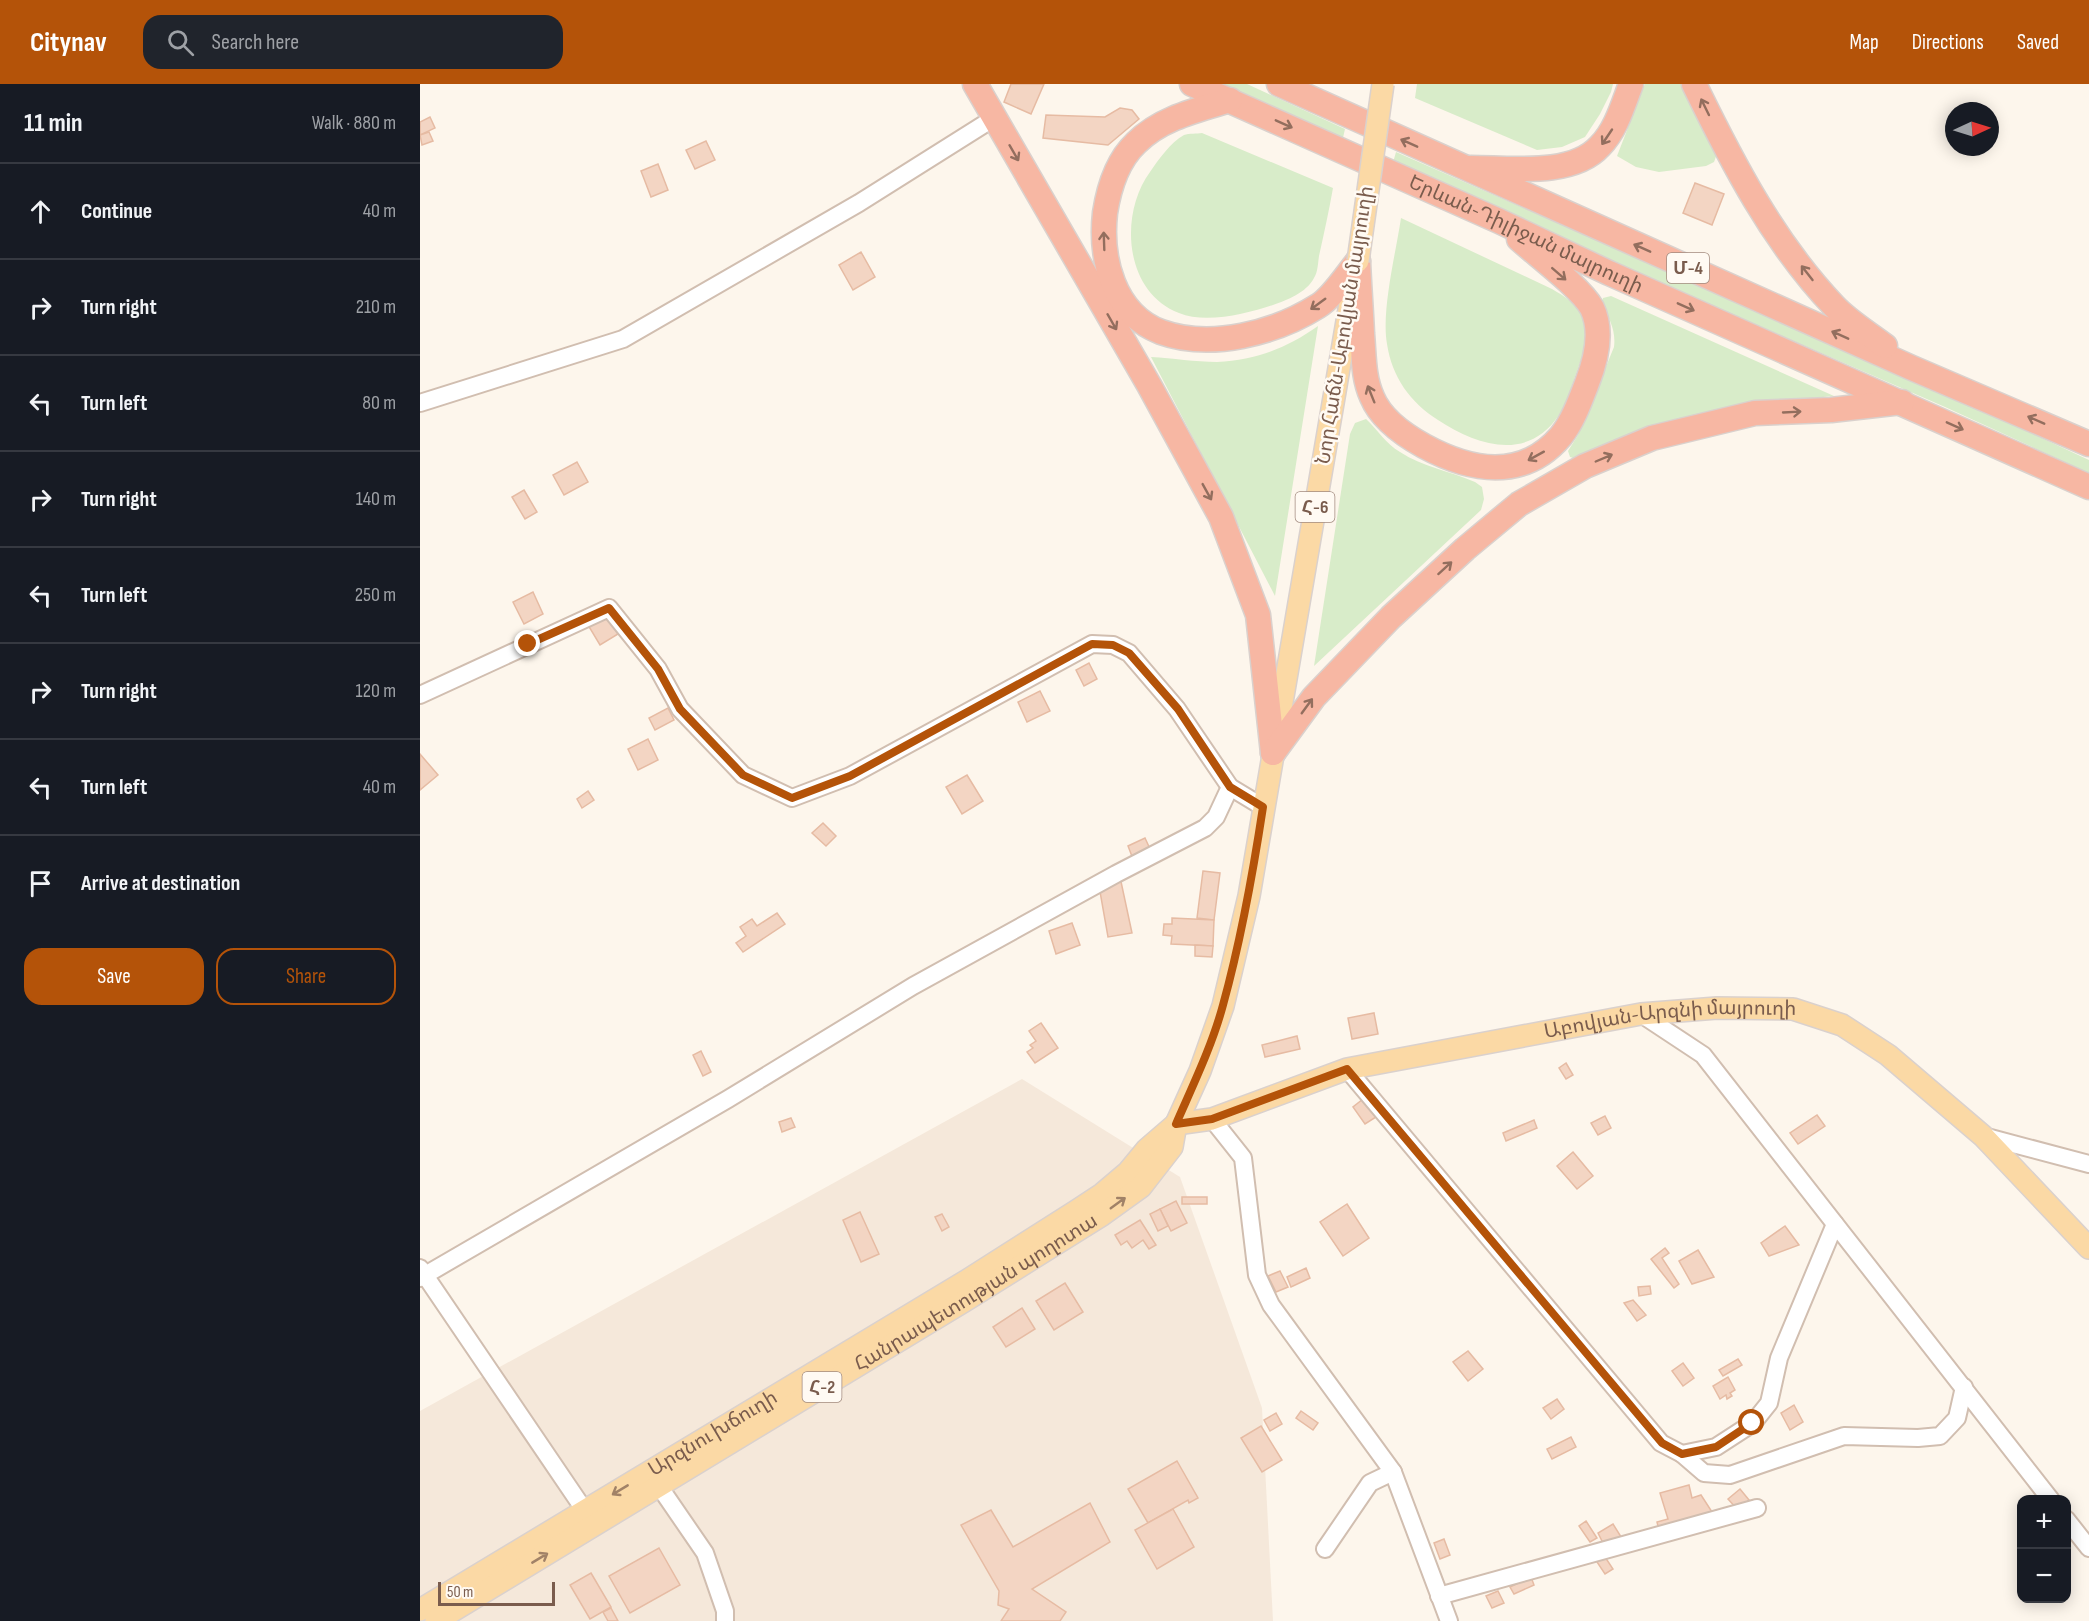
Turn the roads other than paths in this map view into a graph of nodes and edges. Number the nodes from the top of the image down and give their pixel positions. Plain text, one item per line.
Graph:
1 (975, 84) edge
2 (1192, 84) edge
3 (1279, 84) edge
4 (1383, 84) edge
5 (1631, 84) edge
6 (1694, 84) edge
7 (1230, 100) junction
8 (994, 118) junction
9 (1463, 168) junction
10 (1499, 222) junction
11 (1358, 261) junction
12 (1912, 368) junction
13 (1902, 402) junction
14 (420, 403) edge
15 (2089, 444) edge
16 (2089, 487) edge
17 (420, 695) edge
18 (1272, 753) junction
19 (1230, 787) junction
20 (1263, 807) junction
21 (1641, 1014) junction
22 (1347, 1069) junction
23 (1212, 1119) junction
24 (1176, 1124) junction
25 (1983, 1136) junction
26 (2089, 1164) edge
27 (1836, 1224) junction
28 (2089, 1248) edge
29 (422, 1274) edge
30 (1964, 1387) junction
31 (1682, 1454) junction
32 (1393, 1472) junction
33 (659, 1486) junction
34 (2047, 1495) edge
35 (1757, 1508) dead end
36 (585, 1511) junction
37 (2071, 1524) edge
38 (2089, 1548) edge
39 (1325, 1549) dead end
40 (1439, 1596) junction
41 (420, 1610) edge
42 (436, 1621) edge
43 (725, 1621) edge
44 (1449, 1621) edge

1 - 8 highway
2 - 7 highway, Երևան-Դիլիջան մայրուղի / Մ-4
9 -> 3 highway, Երևան-Դիլիջան մայրուղի / Մ-4
4 - 11 main road, Նոր Հաճն-Աբովյան մայրուղի / Հ-6, bridge
5 -> 9 highway
12 -> 6 highway
7 -> 10 highway, Երևան-Դիլիջան մայրուղի / Մ-4
11 -> 7 highway
8 - 14 street
8 -> 18 highway
12 -> 9 highway, Երևան-Դիլիջան մայրուղի / Մ-4
10 -> 11 highway
10 -> 13 highway, Երևան-Դիլիջան մայրուղի / Մ-4
11 - 18 main road, Նոր Հաճն-Աբովյան մայրուղի / Հ-6
15 -> 12 highway, Երևան-Դիլիջան մայրուղի / Մ-4
13 -> 16 highway, Երևան-Դիլիջան մայրուղի / Մ-4
18 -> 13 highway
17 - 19 street
18 - 20 main road, Նոր Հաճն-Աբովյան մայրուղի / Հ-6
19 - 20 street
19 - 29 street
20 - 24 main road, Նոր Հաճն-Աբովյան մայրուղի / Հ-6
21 - 22 main road, Աբովյան-Արզնի մայրուղի
21 - 25 main road, Աբովյան-Արզնի մայրուղի
21 - 27 street
22 - 23 main road, Աբովյան-Արզնի մայրուղի
22 - 31 street
23 - 24 main road, Աբովյան-Արզնի մայրուղի
23 - 32 street
33 -> 24 main road, Հանրապետության պողոտա / Հ-2
24 -> 36 main road, Արզնու խճուղի / Հ-2
25 - 26 street
25 - 28 main road, Աբովյան-Արզնի մայրուղի
27 - 30 street
27 - 31 street
29 - 36 street
30 - 31 street
30 - 34 street
32 - 39 street
32 - 40 street
42 -> 33 main road, Հանրապետության պողոտա / Հ-2
33 - 43 street
35 - 40 street
36 - 41 main road, Արզնու խճուղի / Հ-2
37 - 38 street
40 - 44 street

